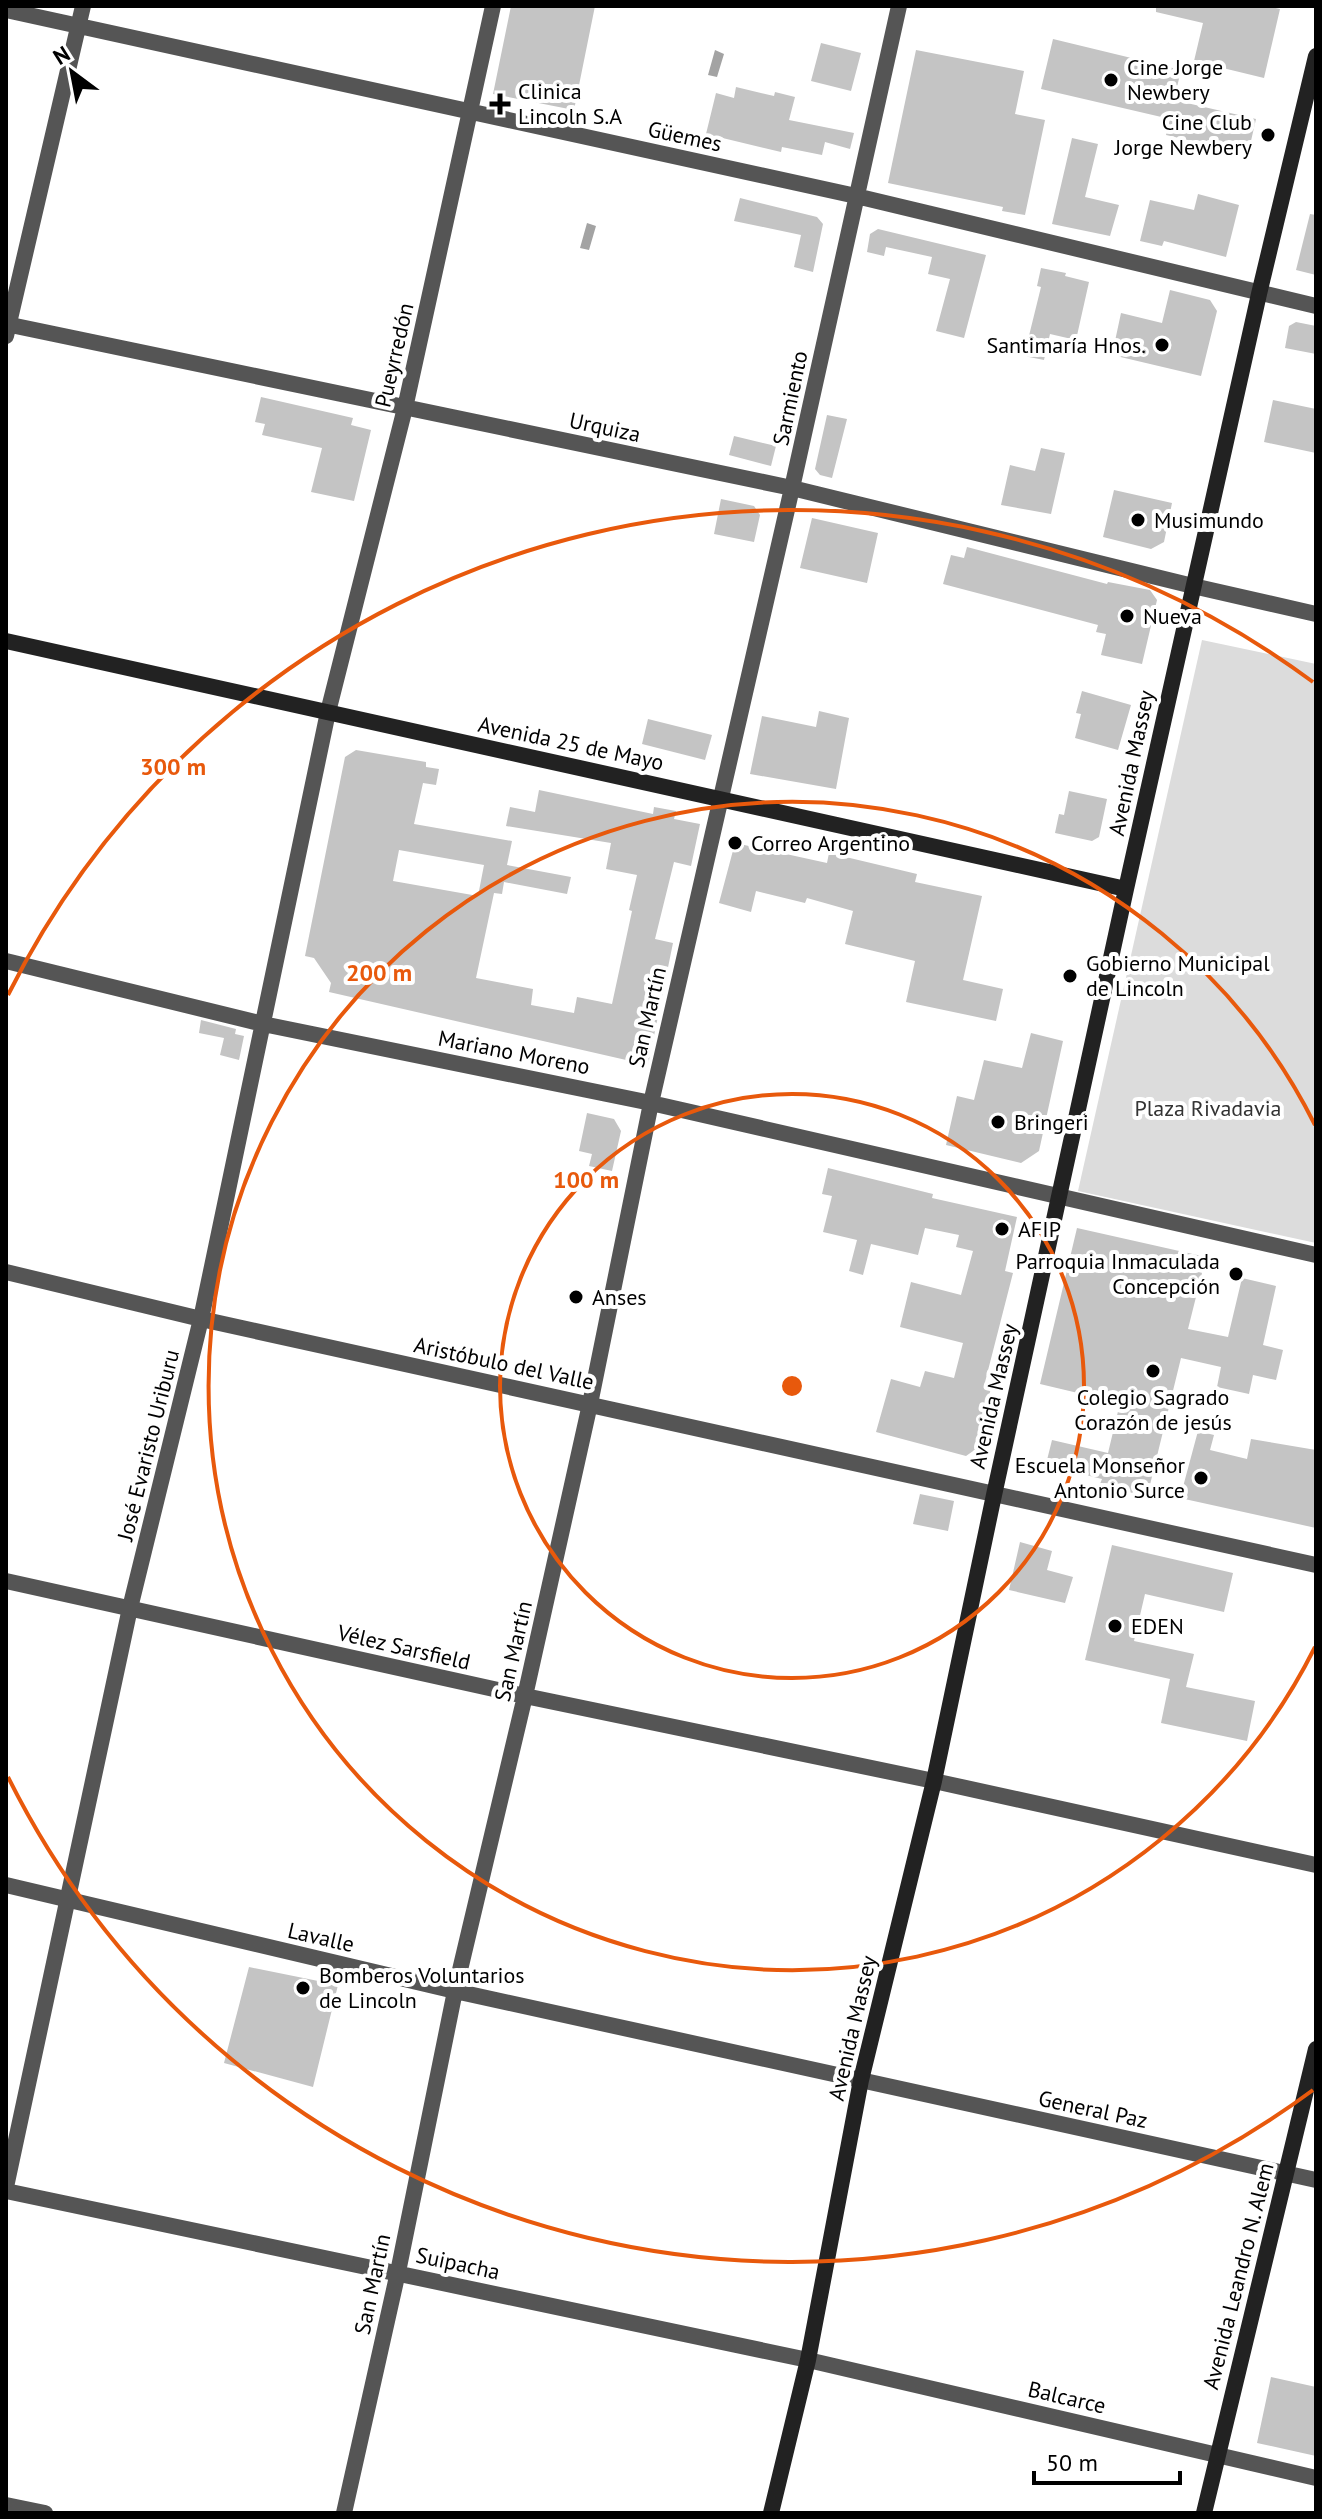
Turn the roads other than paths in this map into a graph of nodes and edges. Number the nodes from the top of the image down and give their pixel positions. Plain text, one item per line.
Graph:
1 (83, 6) edge
2 (493, 6) edge
3 (899, 6) edge
4 (6, 10) edge
5 (79, 25) junction
6 (1316, 56) edge
7 (470, 112) junction
8 (856, 196) junction
9 (1259, 294) junction
10 (1316, 306) edge
11 (7, 328) edge
12 (405, 408) junction
13 (792, 488) junction
14 (1193, 586) junction
15 (1316, 614) edge
16 (6, 641) edge
17 (328, 712) junction
18 (720, 798) junction
19 (1126, 889) junction
20 (6, 961) edge
21 (263, 1024) junction
22 (651, 1103) junction
23 (1060, 1197) junction
24 (1316, 1255) edge
25 (6, 1272) edge
26 (201, 1319) junction
27 (590, 1404) junction
28 (994, 1495) junction
29 (1316, 1565) edge
30 (6, 1581) edge
31 (130, 1608) junction
32 (525, 1696) junction
33 (934, 1781) junction
34 (1316, 1865) edge
35 (6, 1885) edge
36 (67, 1899) junction
37 (455, 1991) junction
38 (1316, 2049) edge
39 (861, 2080) junction
40 (1286, 2173) junction
41 (1316, 2180) edge
42 (6, 2189) edge
43 (398, 2272) junction
44 (808, 2360) junction
45 (1218, 2455) junction
46 (1316, 2478) edge
47 (6, 2505) edge
48 (45, 2513) edge
49 (344, 2513) edge
50 (771, 2513) edge
51 (1204, 2513) edge

1 - 5 street
2 - 7 street, Pueyrredón
3 - 8 street, Sarmiento
4 - 5 street, Güemes
5 - 7 street, Güemes
5 - 11 street
6 - 9 main road, Avenida Massey
7 - 8 street, Güemes
7 - 12 street, Pueyrredón
8 - 9 street, Güemes
8 - 13 street, Sarmiento
9 - 10 street, Güemes
9 - 14 main road, Avenida Massey
11 - 12 street, Urquiza
12 - 13 street, Urquiza
12 - 17 street, Pueyrredón
13 - 14 street, Urquiza
13 - 18 street, Sarmiento
14 - 15 street, Urquiza
14 - 19 main road, Avenida Massey
16 - 17 main road, Avenida 25 de Mayo
17 - 18 main road, Avenida 25 de Mayo
17 - 21 street, José Evaristo Uriburu
18 - 19 main road, Avenida 25 de Mayo
18 - 22 street, San Martín
19 - 23 main road, Avenida Massey
20 - 21 street, Mariano Moreno
21 - 22 street, Mariano Moreno
21 - 26 street, José Evaristo Uriburu
22 - 23 street, Mariano Moreno
22 - 27 street, San Martín
23 - 24 street, Mariano Moreno
23 - 28 main road, Avenida Massey
25 - 26 street, Aristóbulo del Valle
26 - 27 street, Aristóbulo del Valle
26 - 31 street, José Evaristo Uriburu
27 - 28 street, Aristóbulo del Valle
27 - 32 street, San Martín
28 - 29 street, Aristóbulo del Valle
28 - 33 main road, Avenida Massey
30 - 31 street, Vélez Sarsfield
31 - 32 street, Vélez Sarsfield
31 - 36 street, José Evaristo Uriburu
32 - 33 street, Vélez Sarsfield
32 - 37 street, San Martín
33 - 34 street, Vélez Sarsfield
33 - 39 main road, Avenida Massey
35 - 36 street, Lavalle
36 - 37 street, Lavalle
36 - 42 street, José Evaristo Uriburu
37 - 39 street, Lavalle
37 - 43 street, San Martín
38 - 40 main road, Avenida Leandro N. Alem
39 - 40 street, General Paz
39 - 44 main road, Avenida Massey
40 - 41 street, General Paz
40 - 45 main road, Avenida Leandro N. Alem
42 - 43 street, Suipacha
43 - 44 street, Suipacha
43 - 49 street, San Martín
44 - 45 street, Balcarce
44 - 50 main road, Avenida Massey
45 - 46 street, Balcarce
45 - 51 main road, Avenida Leandro N. Alem
47 - 48 street

